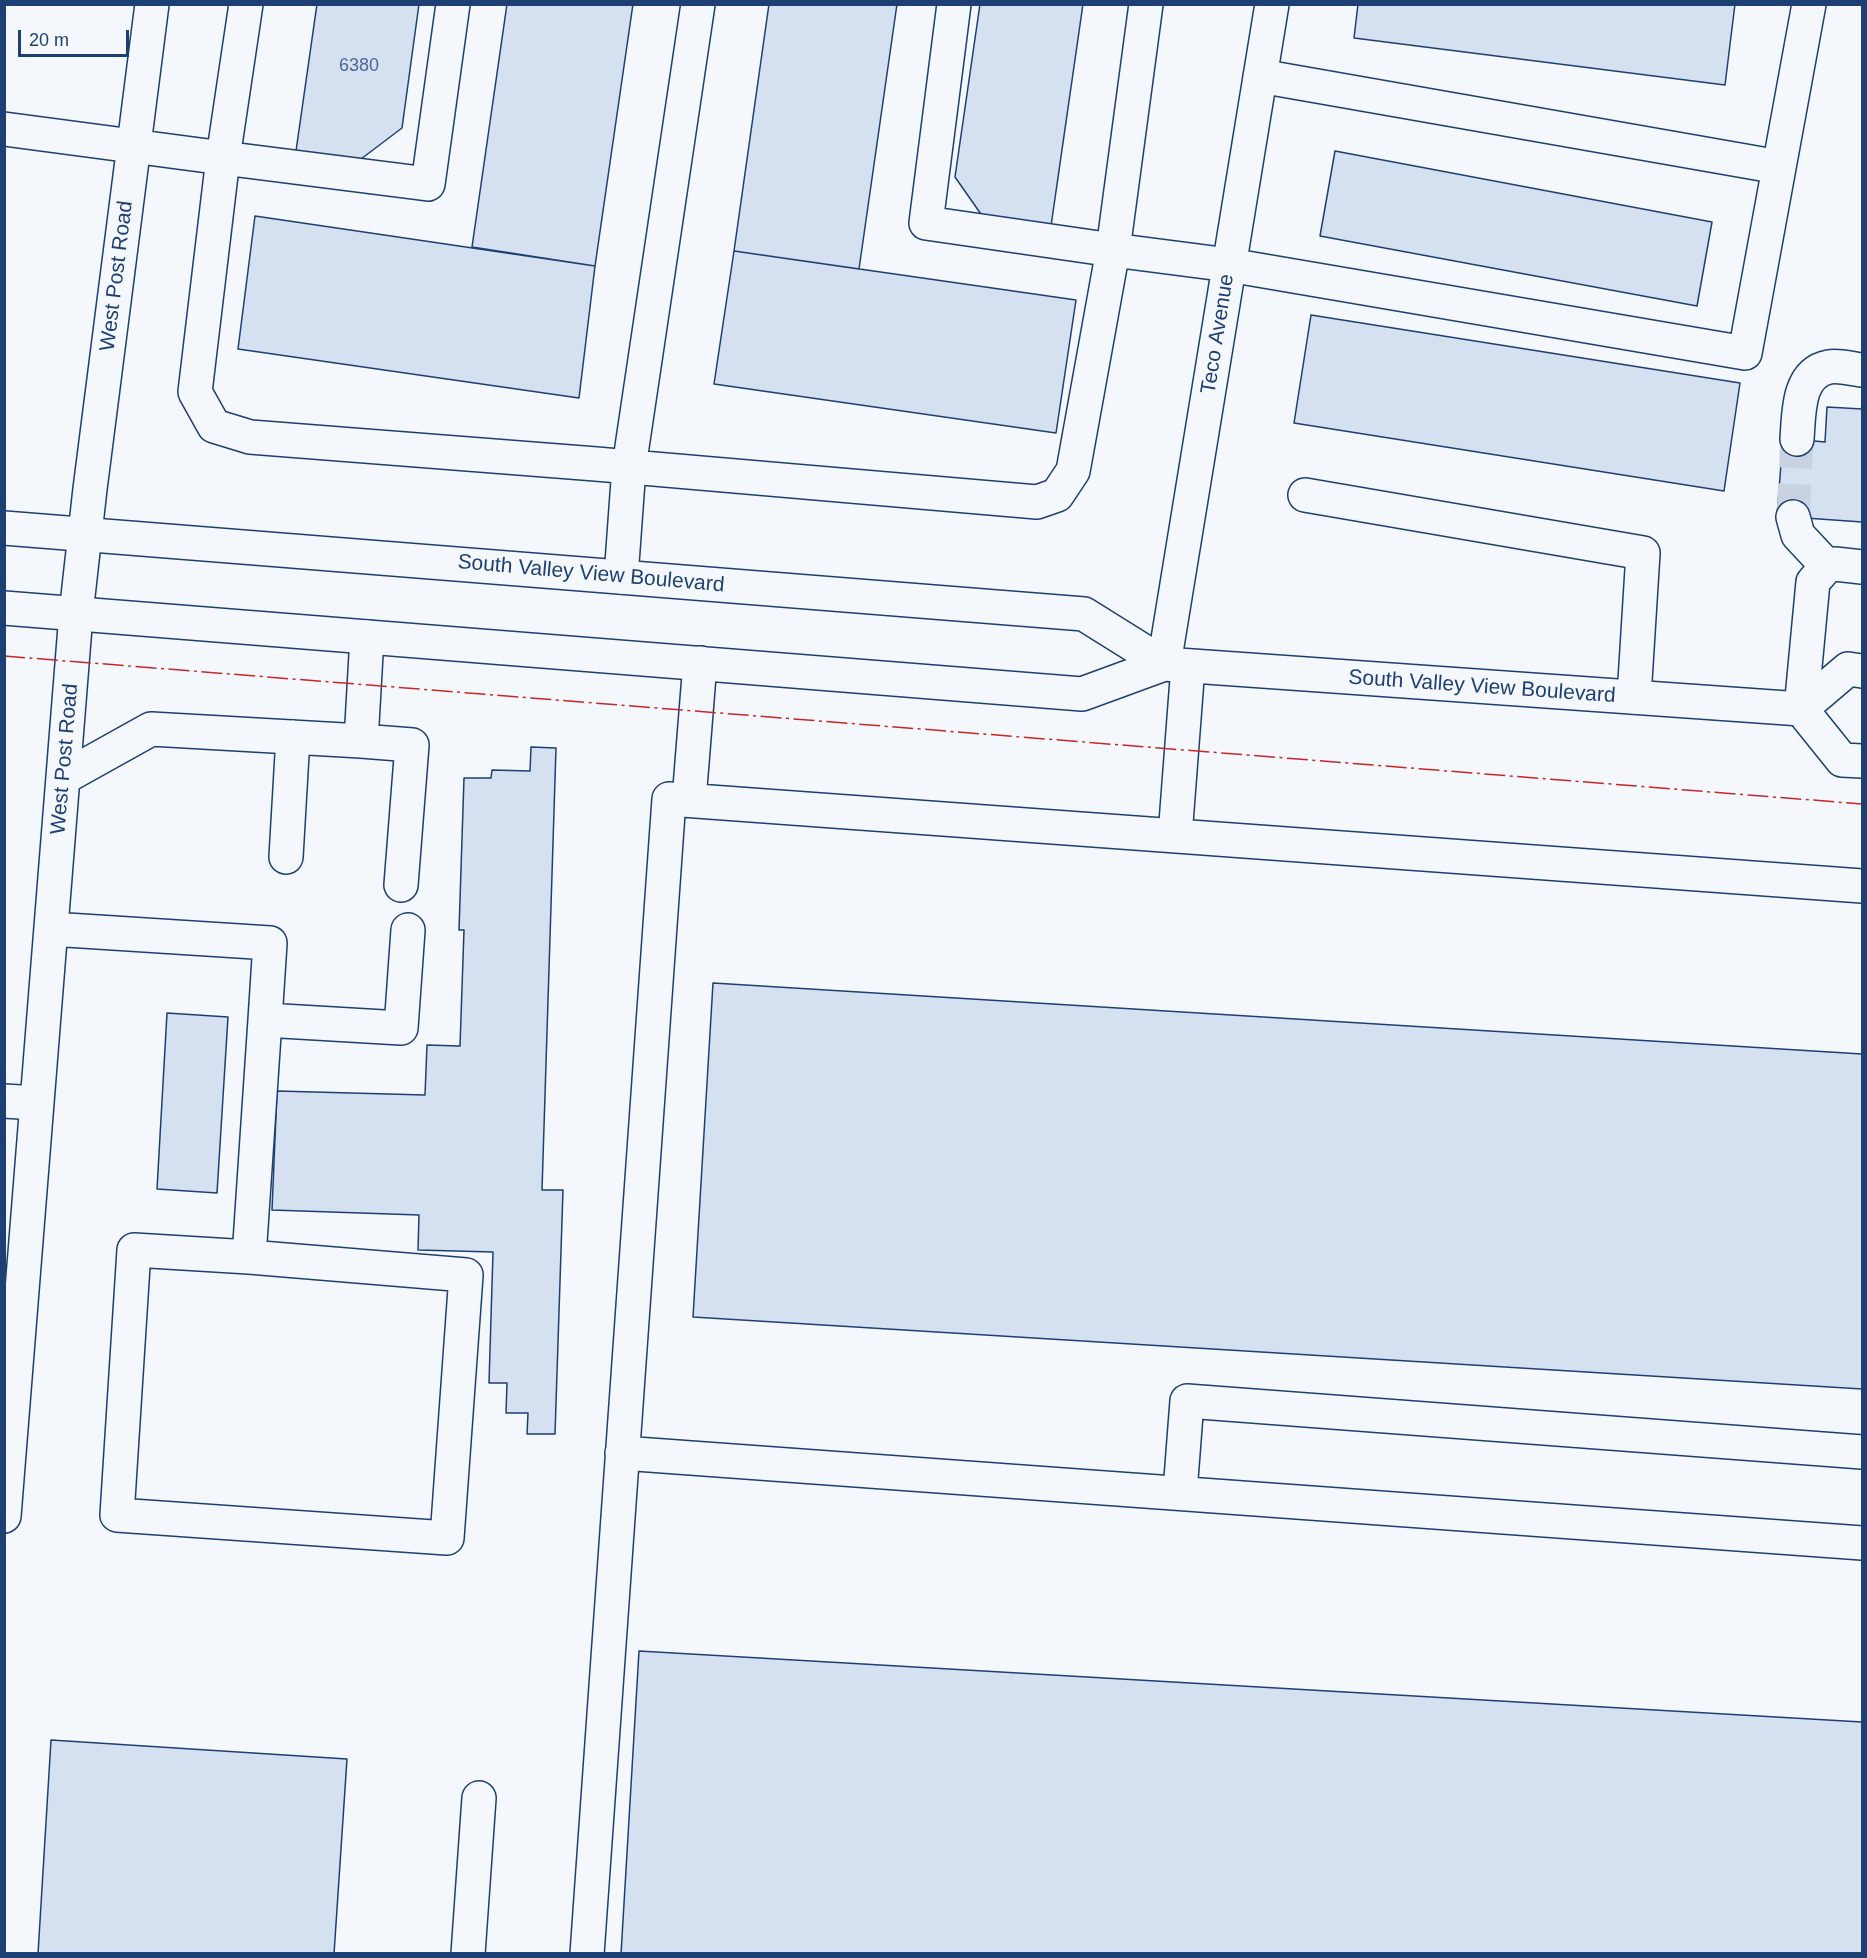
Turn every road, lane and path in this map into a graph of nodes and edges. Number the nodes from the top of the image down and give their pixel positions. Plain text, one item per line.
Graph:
1 (152, 4) edge
2 (246, 4) edge
3 (453, 4) edge
4 (698, 4) edge
5 (954, 4) edge
6 (1146, 4) edge
7 (1272, 4) edge
8 (1809, 4) edge
9 (1260, 76) junction
10 (4, 129) edge
11 (134, 146) junction
12 (223, 158) junction
13 (1779, 167) junction
14 (1113, 250) junction
15 (1229, 265) junction
16 (1863, 370) edge
17 (1797, 440) tunnel mouth
18 (629, 466) junction
19 (1305, 495) dead end
20 (1793, 517) tunnel mouth
21 (4, 528) edge
22 (85, 534) junction
23 (1827, 566) junction
24 (1863, 567) edge
25 (621, 577) junction
26 (4, 608) edge
27 (76, 614) junction
28 (367, 637) junction
29 (700, 663) junction
30 (1176, 665) junction
31 (1863, 670) edge
32 (1634, 697) junction
33 (1801, 709) junction
34 (293, 737) junction
35 (361, 741) junction
36 (1863, 762) edge
37 (63, 778) junction
38 (689, 800) junction
39 (1175, 836) junction
40 (286, 857) dead end
41 (401, 885) dead end
42 (1863, 886) edge
43 (51, 929) junction
44 (408, 930) dead end
45 (265, 1020) junction
46 (4, 1101) edge
47 (37, 1103) junction
48 (249, 1257) junction
49 (1863, 1452) edge
50 (622, 1453) junction
51 (1180, 1492) junction
52 (4, 1516) edge
53 (1863, 1543) edge
54 (479, 1798) dead end
55 (468, 1953) edge
56 (587, 1953) edge

1 - 11 main road, West Post Road
2 - 12 main road
3 - 12 main road
4 - 18 main road
5 - 14 main road
6 - 14 main road
7 - 9 main road, Teco Avenue
8 - 13 main road
9 - 13 main road
9 - 15 main road, Teco Avenue
10 - 11 main road
11 - 12 main road
11 - 22 main road, West Post Road
12 - 18 main road
13 - 15 main road
14 - 15 main road
14 - 18 main road
15 - 30 main road, Teco Avenue
16 - 17 main road
18 - 25 main road
19 - 32 main road
20 - 23 main road
21 - 22 main road, South Valley View Boulevard
22 - 25 main road, South Valley View Boulevard
22 - 27 main road, West Post Road
23 - 24 main road
23 - 33 main road
25 - 30 main road, South Valley View Boulevard
26 - 27 main road, South Valley View Boulevard
27 - 28 main road, South Valley View Boulevard
27 - 37 main road, West Post Road
28 - 29 main road, South Valley View Boulevard
28 - 35 main road
29 - 30 main road, South Valley View Boulevard
29 - 38 main road
30 - 32 main road, South Valley View Boulevard
30 - 39 main road, Teco Avenue
31 - 33 main road
32 - 33 main road, South Valley View Boulevard
33 - 36 main road
34 - 35 main road
34 - 37 main road
34 - 40 main road
35 - 41 main road
37 - 43 main road, West Post Road
38 - 39 main road
38 - 50 main road
39 - 42 main road
43 - 45 main road
43 - 47 main road, West Post Road
44 - 45 main road
45 - 48 main road
46 - 47 main road
47 - 52 main road, West Post Road
48 - 48 main road
49 - 51 main road
50 - 51 main road
50 - 56 main road
51 - 53 main road
54 - 55 main road

